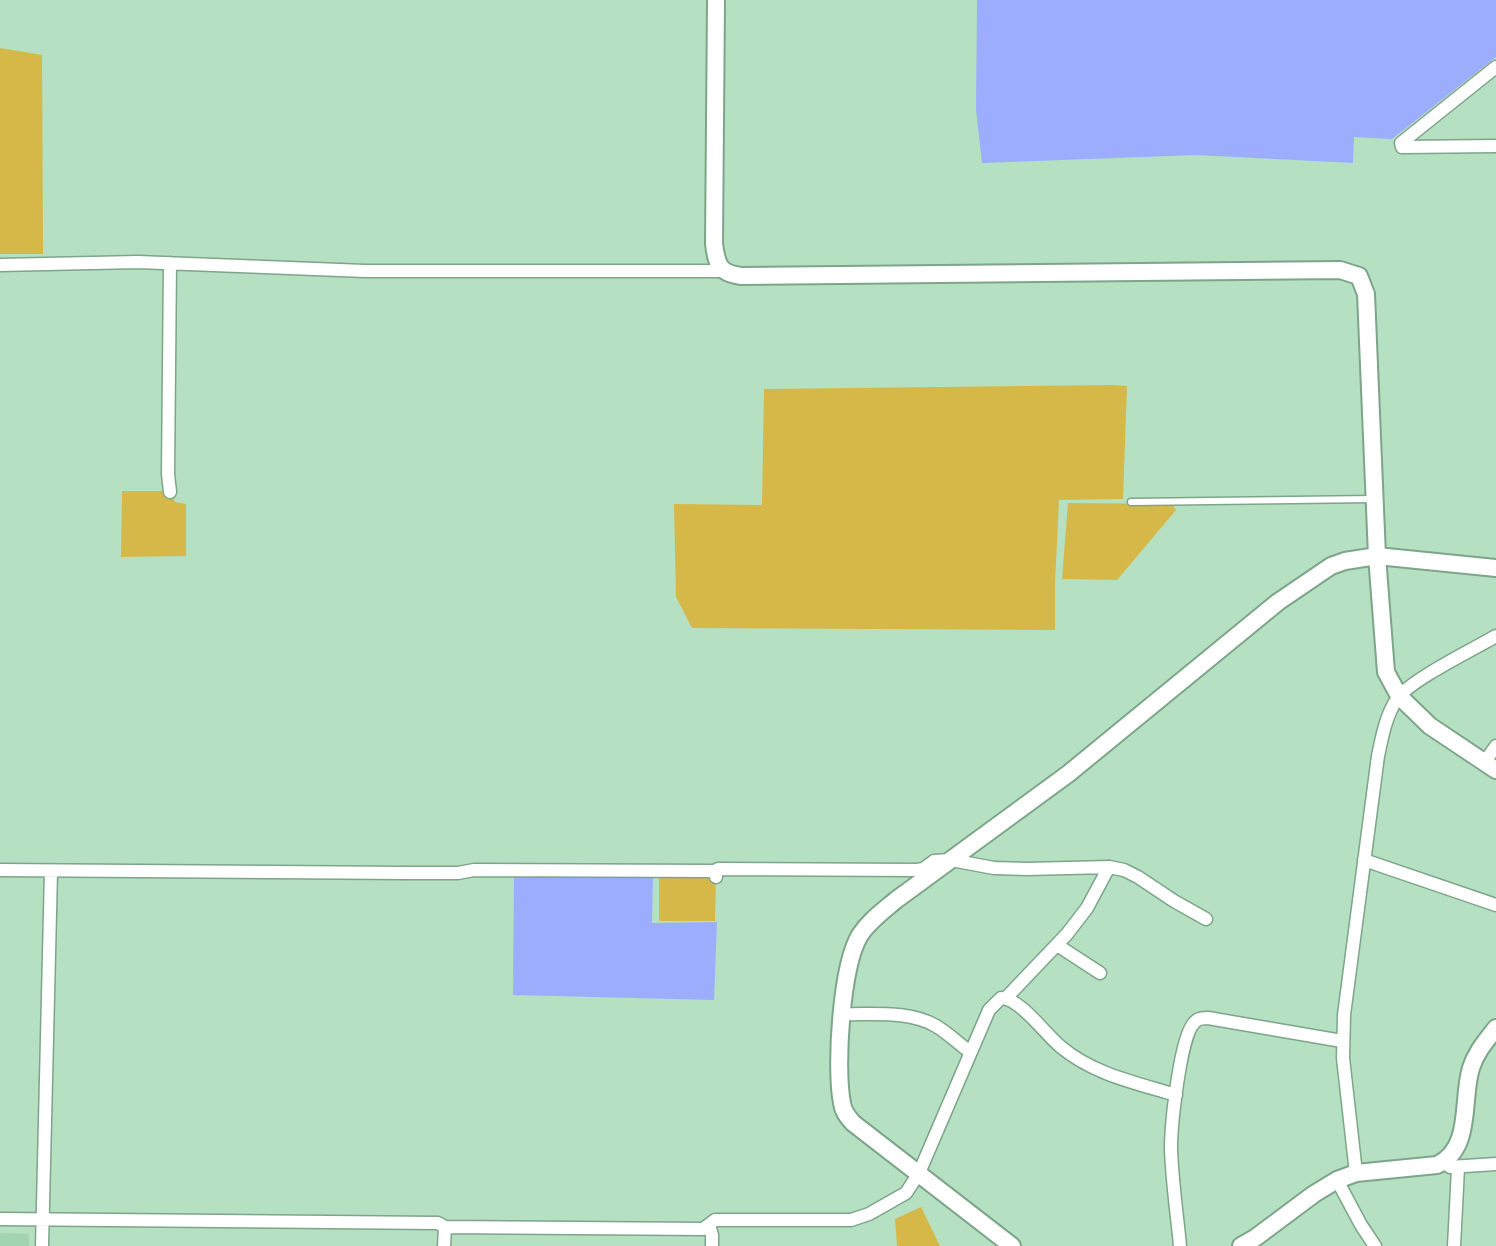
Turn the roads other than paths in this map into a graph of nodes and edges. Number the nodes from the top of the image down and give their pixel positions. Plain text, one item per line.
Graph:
1 (716, 0) edge
2 (1496, 67) edge
3 (1496, 146) edge
4 (170, 264) junction
5 (0, 265) edge
6 (723, 271) junction
7 (170, 492) dead end
8 (1374, 499) junction
9 (1131, 502) dead end
10 (1377, 556) junction
11 (1494, 570) edge
12 (1496, 636) edge
13 (1399, 696) junction
14 (1496, 746) edge
15 (1490, 766) edge
16 (951, 860) junction
17 (1364, 860) junction
18 (1109, 867) junction
19 (0, 870) edge
20 (51, 870) junction
21 (1496, 905) edge
22 (1206, 919) dead end
23 (1057, 945) junction
24 (1100, 973) dead end
25 (1006, 998) junction
26 (842, 1014) junction
27 (1496, 1028) edge
28 (1342, 1041) junction
29 (970, 1052) junction
30 (1176, 1095) junction
31 (1496, 1164) edge
32 (1437, 1165) junction
33 (1458, 1168) junction
34 (919, 1173) junction
35 (1356, 1173) junction
36 (1337, 1180) junction
37 (0, 1219) edge
38 (42, 1220) junction
39 (709, 1225) junction
40 (445, 1227) junction
41 (42, 1246) edge
42 (444, 1246) edge
43 (712, 1246) edge
44 (1012, 1246) edge
45 (1180, 1246) edge
46 (1241, 1246) edge
47 (1375, 1246) edge
48 (1454, 1246) edge

1 - 6 street
2 - 3 street
4 - 5 street
4 - 6 street
4 - 7 street
6 - 8 street
8 - 9 lane
8 - 10 street
10 - 11 street
10 - 13 street
10 - 16 street
12 - 13 street
13 - 15 street
13 - 17 street
14 - 15 street
16 - 18 street
16 - 20 street
16 - 26 street
17 - 21 street
17 - 28 street
18 - 22 street
18 - 23 street
19 - 20 street
20 - 38 street
23 - 24 street
23 - 25 street
25 - 29 street
25 - 30 street
26 - 29 street
26 - 34 street
27 - 32 street
28 - 30 street
28 - 35 street
29 - 34 street
30 - 45 street
31 - 33 street
32 - 33 street
32 - 35 street
33 - 48 street
34 - 39 street
34 - 44 street
35 - 36 street
36 - 46 street
36 - 47 street
37 - 38 street
38 - 40 street
38 - 41 street
39 - 40 street
39 - 43 street
40 - 42 street

